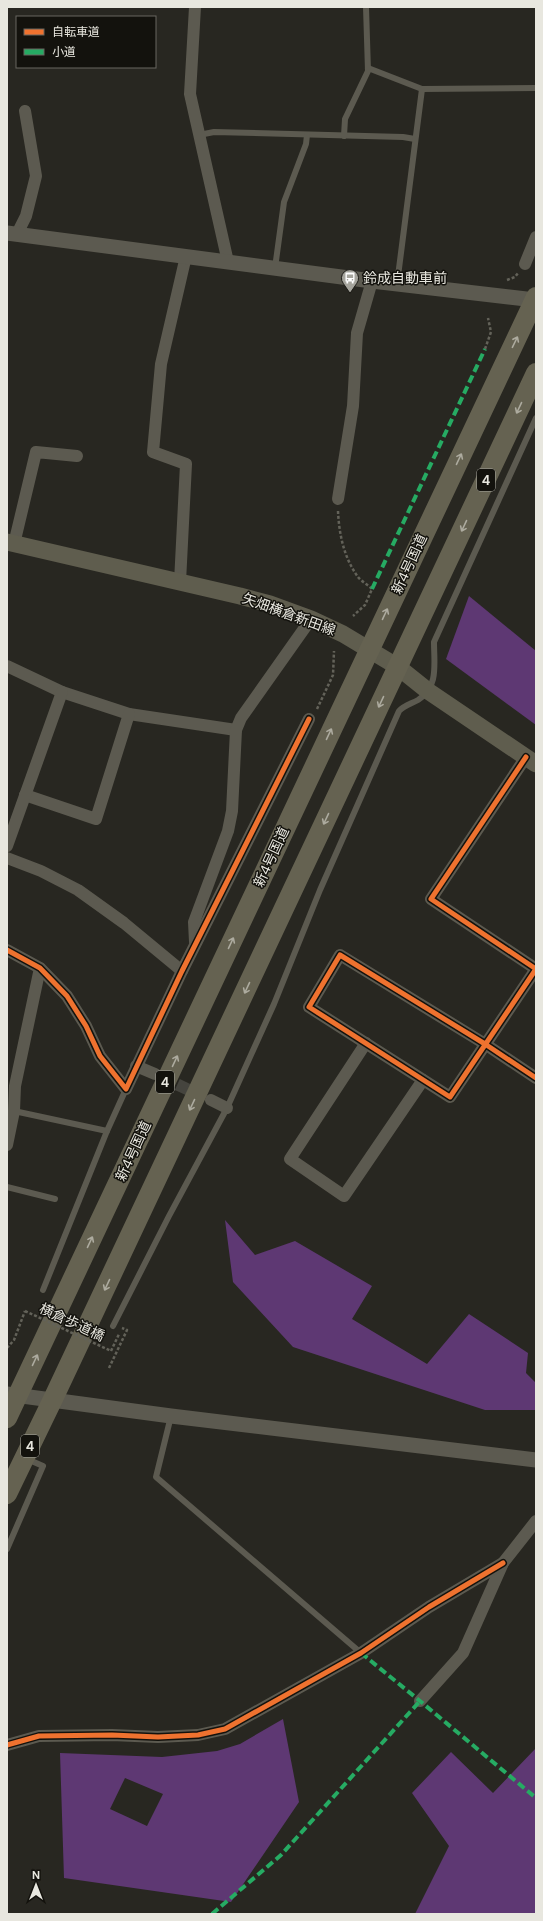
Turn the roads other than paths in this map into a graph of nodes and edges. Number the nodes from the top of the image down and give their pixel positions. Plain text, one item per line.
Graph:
1 (195, 7) edge
2 (366, 7) edge
3 (368, 68) junction
4 (536, 88) edge
5 (422, 89) junction
6 (25, 111) dead end
7 (200, 135) junction
8 (307, 135) junction
9 (344, 136) junction
10 (415, 139) junction
11 (12, 233) edge
12 (536, 237) edge
13 (186, 256) junction
14 (228, 262) junction
15 (525, 264) dead end
16 (275, 268) junction
17 (372, 281) junction
18 (397, 284) junction
19 (536, 299) edge
20 (536, 373) edge
21 (536, 418) edge
22 (77, 456) dead end
23 (338, 499) road end
24 (10, 543) edge
25 (180, 582) junction
26 (311, 619) junction
27 (369, 649) junction
28 (7, 666) edge
29 (398, 666) junction
30 (428, 691) junction
31 (62, 692) junction
32 (129, 714) junction
33 (309, 719) road end
34 (236, 730) junction
35 (531, 760) edge
36 (25, 795) junction
37 (7, 846) edge
38 (7, 858) edge
39 (195, 946) junction
40 (7, 950) edge
41 (40, 968) junction
42 (182, 971) junction
43 (366, 1043) junction
44 (486, 1044) junction
45 (136, 1066) junction
46 (155, 1074) tunnel mouth
47 (536, 1078) edge
48 (423, 1080) junction
49 (126, 1089) junction
50 (211, 1100) tunnel mouth
51 (227, 1108) junction
52 (14, 1110) junction
53 (107, 1131) junction
54 (7, 1145) edge
55 (7, 1187) edge
56 (55, 1199) dead end
57 (43, 1290) dead end
58 (113, 1326) dead end
59 (12, 1394) edge
60 (53, 1400) junction
61 (171, 1416) junction
62 (7, 1418) edge
63 (24, 1458) junction
64 (536, 1460) edge
65 (7, 1494) edge
66 (536, 1521) edge
67 (7, 1549) edge
68 (503, 1563) junction
69 (360, 1654) junction
70 (420, 1701) dead end
71 (7, 1745) edge

1 - 7 street
2 - 3 lane
3 - 5 lane
3 - 9 lane
4 - 5 lane
5 - 10 lane
6 - 11 street
7 - 8 lane
7 - 14 street
8 - 9 lane
8 - 16 lane
9 - 10 lane
10 - 18 lane
11 - 13 street
12 - 15 street
13 - 14 street
13 - 25 street
14 - 16 street
16 - 17 street
17 - 18 street
17 - 23 street
18 - 19 street
27 -> 19 highway, 新4号国道 / 4
20 -> 29 highway, 4
21 - 30 lane
22 - 24 street
24 - 25 main road, 矢畑横倉新田線
25 - 26 main road, 矢畑横倉新田線
26 - 27 main road, 矢畑横倉新田線
26 - 34 street
27 - 29 main road, 矢畑横倉新田線
59 -> 27 highway, 新4号国道 / 4
28 - 31 street
29 - 30 main road, 矢畑横倉新田線
29 -> 60 highway, 4
30 - 35 main road, 矢畑横倉新田線
30 - 51 lane
31 - 32 street
31 - 36 street
32 - 34 street
32 - 36 street
33 - 39 street
34 - 39 street
35 - 44 street
36 - 37 street
38 - 42 street
39 - 42 street
40 - 41 street
41 - 49 street
41 - 52 street
42 - 45 street
43 - 44 street
43 - 48 street
43 - 48 street
44 - 47 street
44 - 48 street
45 - 46 street
45 - 49 street
49 - 53 lane
50 - 51 street
51 - 58 lane
52 - 53 lane
52 - 54 street
53 - 57 lane
55 - 56 lane
59 - 60 street
59 - 62 highway, 新4号国道 / 4
60 - 61 street
60 - 63 highway, 4
61 - 64 street
61 - 69 lane
63 - 65 highway, 4
63 - 67 lane
66 - 68 street
68 - 69 street
68 - 70 street
69 - 71 street

